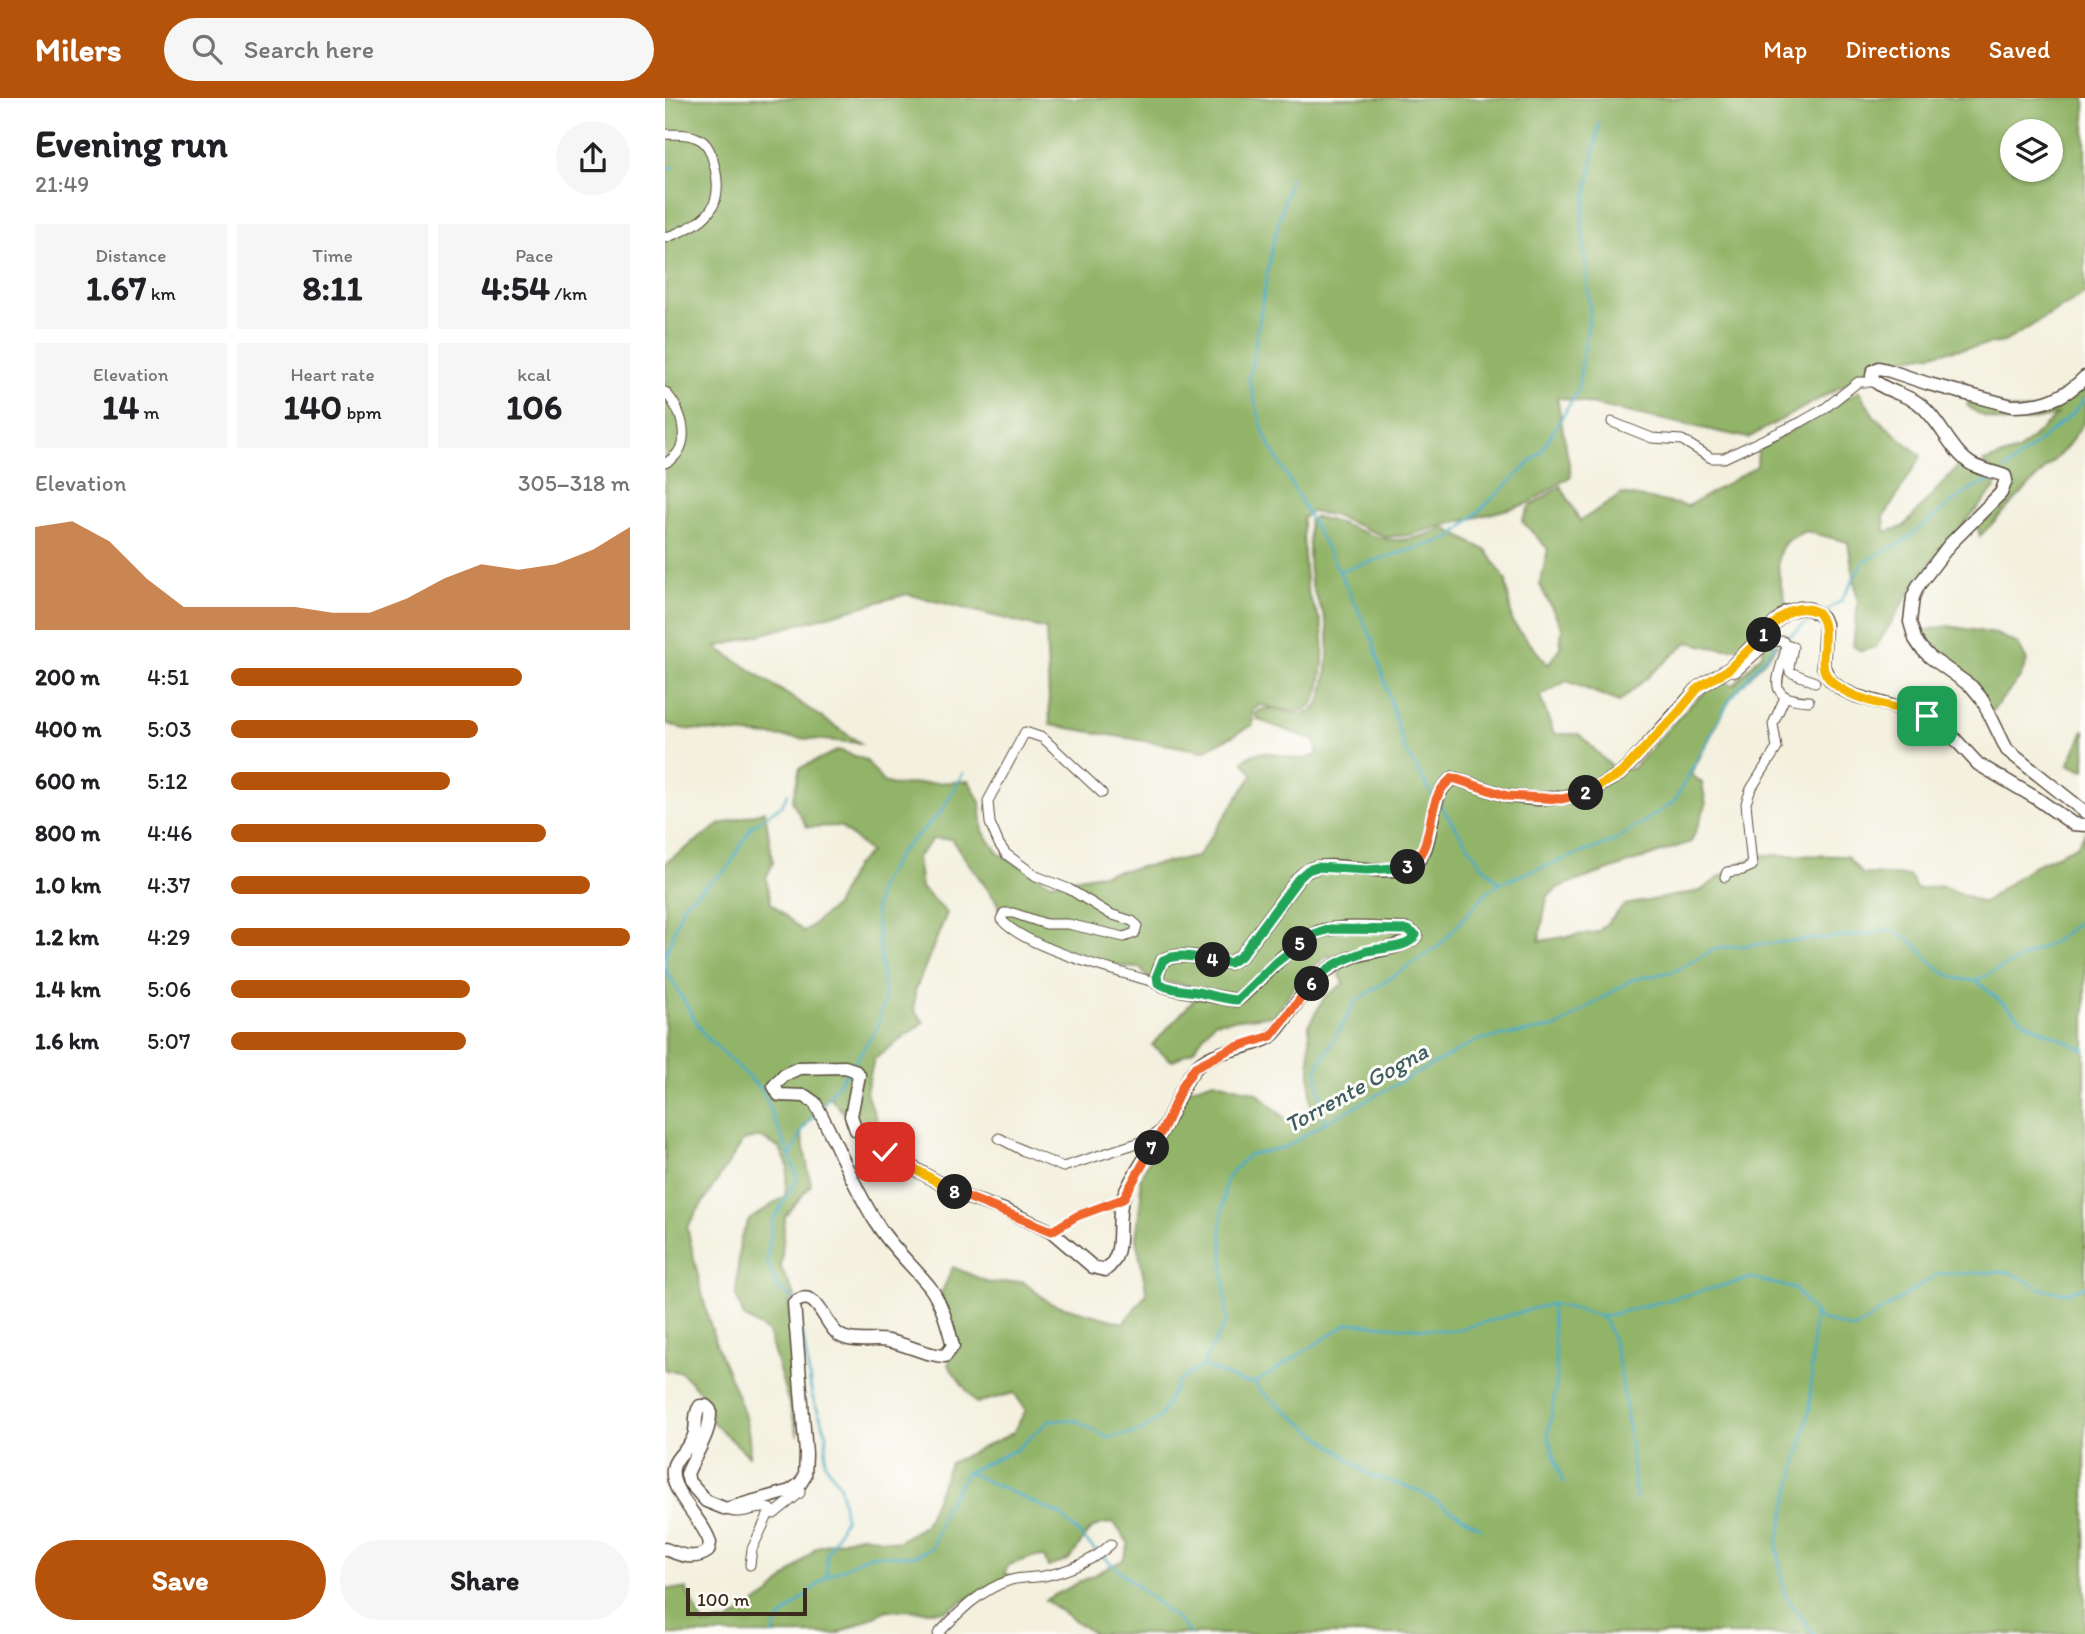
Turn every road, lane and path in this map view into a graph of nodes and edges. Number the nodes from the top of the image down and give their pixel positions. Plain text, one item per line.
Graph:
1 (665, 134) edge
2 (665, 238) edge
3 (2085, 377) edge
4 (1873, 382) junction
5 (665, 392) edge
6 (1612, 422) dead end
7 (665, 463) edge
8 (1786, 645) junction
9 (1729, 669) junction
10 (1815, 682) dead end
11 (1785, 697) junction
12 (1809, 701) dead end
13 (1102, 793) dead end
14 (2085, 813) edge
15 (2085, 825) edge
16 (1725, 877) dead end
17 (1158, 983) junction
18 (1165, 1125) junction
19 (999, 1138) dead end
20 (1123, 1199) junction
21 (1052, 1231) junction
22 (795, 1488) junction
23 (726, 1509) junction
24 (774, 1514) dead end
25 (1111, 1544) dead end
26 (665, 1549) edge
27 (750, 1565) dead end
28 (938, 1634) edge

1 - 2 street
3 - 4 street
4 - 6 street
4 - 14 street
5 - 7 street
8 - 9 street
8 - 10 street
8 - 11 street
9 - 15 street
9 - 17 street
11 - 12 street
11 - 16 street
13 - 17 street
17 - 18 street
18 - 19 street
18 - 20 street
20 - 21 street
20 - 21 street
21 - 22 street
22 - 23 street
22 - 24 street
23 - 26 street
23 - 27 street
25 - 28 street

